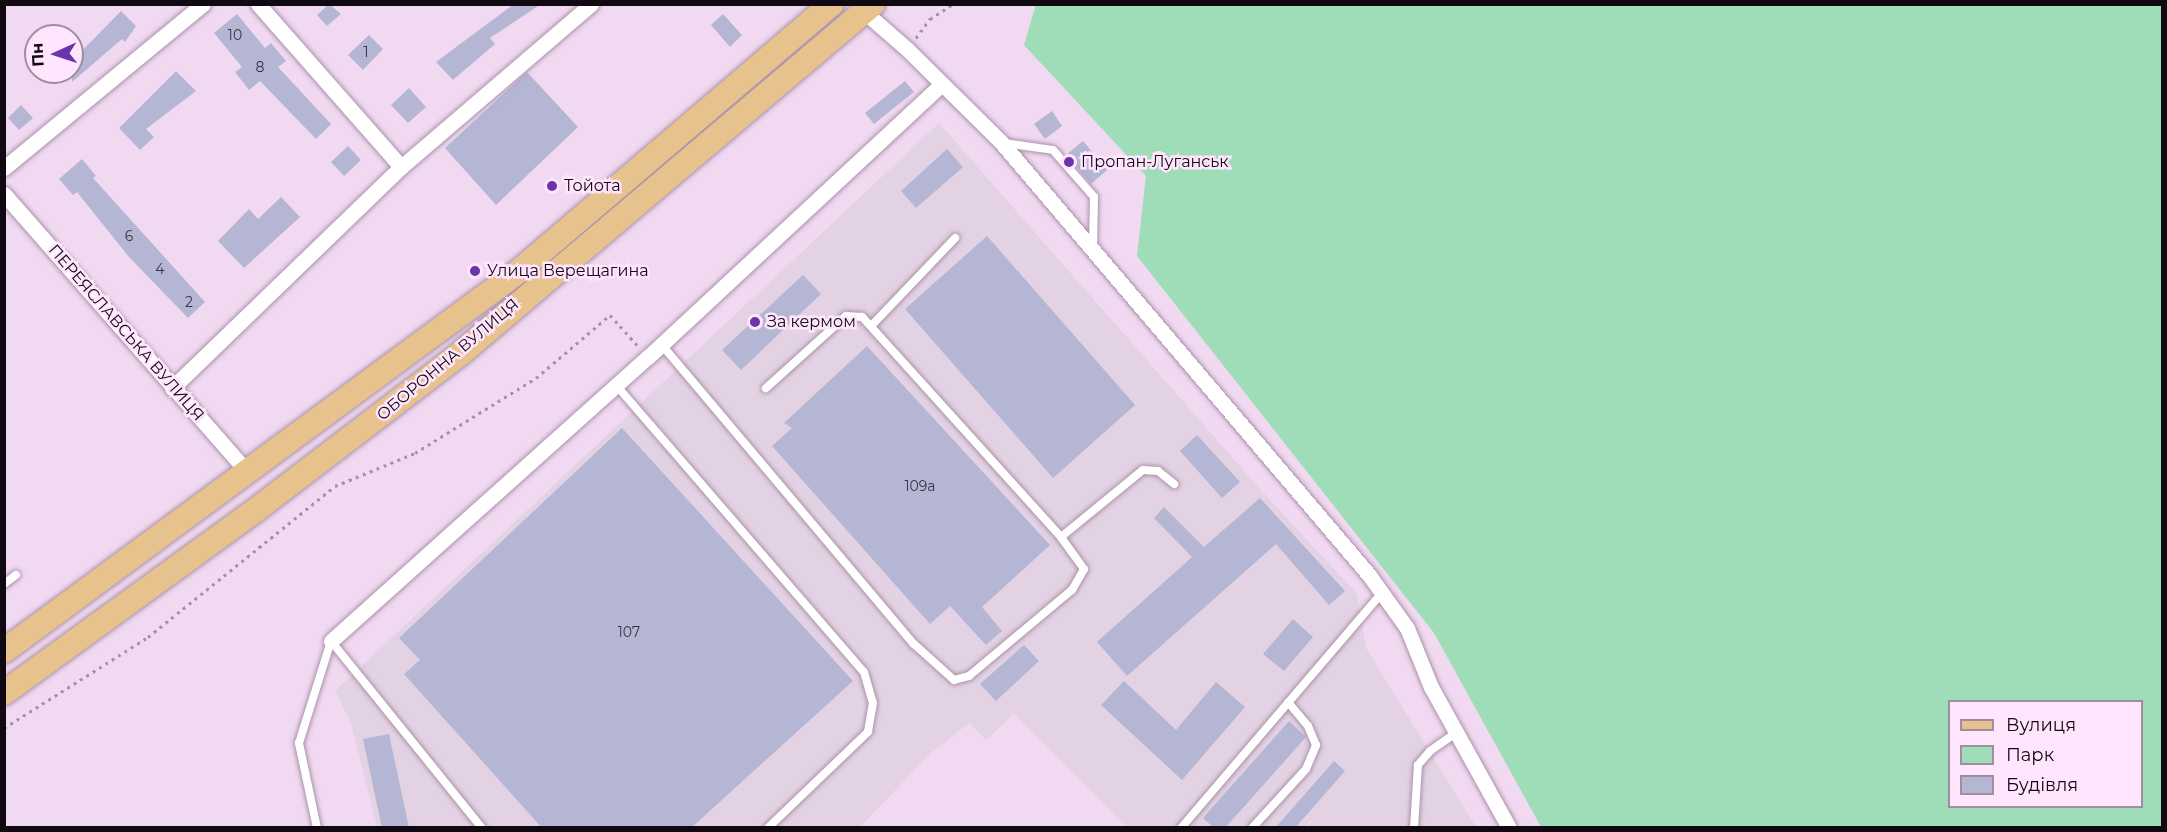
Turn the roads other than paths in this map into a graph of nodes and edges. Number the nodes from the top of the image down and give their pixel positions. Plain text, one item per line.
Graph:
1 (203, 4) edge
2 (258, 4) edge
3 (591, 4) edge
4 (832, 4) edge
5 (865, 7) edge
6 (942, 84) junction
7 (1001, 142) junction
8 (401, 167) junction
9 (4, 168) edge
10 (4, 194) edge
11 (955, 238) dead end
12 (1093, 251) junction
13 (871, 326) junction
14 (661, 344) junction
15 (616, 385) junction
16 (172, 388) junction
17 (766, 388) dead end
18 (247, 472) junction
19 (1174, 484) dead end
20 (1061, 537) junction
21 (16, 575) dead end
22 (6, 581) edge
23 (1382, 593) junction
24 (331, 641) junction
25 (4, 651) edge
26 (4, 693) edge
27 (1288, 702) junction
28 (1456, 733) junction
29 (317, 828) edge
30 (482, 828) edge
31 (768, 828) edge
32 (1181, 828) edge
33 (1252, 828) edge
34 (1414, 828) edge
35 (1509, 828) edge

1 - 9 street
2 - 8 street
3 - 8 street
4 - 18 main road, ОБОРОННА ВУЛИЦЯ
5 - 6 street
5 - 26 main road, ОБОРОННА ВУЛИЦЯ
6 - 7 street
6 - 14 street
7 - 12 street
7 - 12 lane
8 - 16 street
10 - 16 street, ПЕРЕЯСЛАВСЬКА ВУЛИЦЯ
11 - 13 lane
12 - 23 street
13 - 17 lane
13 - 20 lane
14 - 15 street
14 - 20 lane
15 - 24 street
15 - 31 lane
16 - 18 street, ПЕРЕЯСЛАВСЬКА ВУЛИЦЯ
18 - 25 main road, ОБОРОННА ВУЛИЦЯ
19 - 20 lane
21 - 22 lane
23 - 27 lane
23 - 28 street
24 - 29 lane
24 - 30 lane
27 - 32 lane
27 - 33 lane
28 - 34 lane
28 - 35 street

